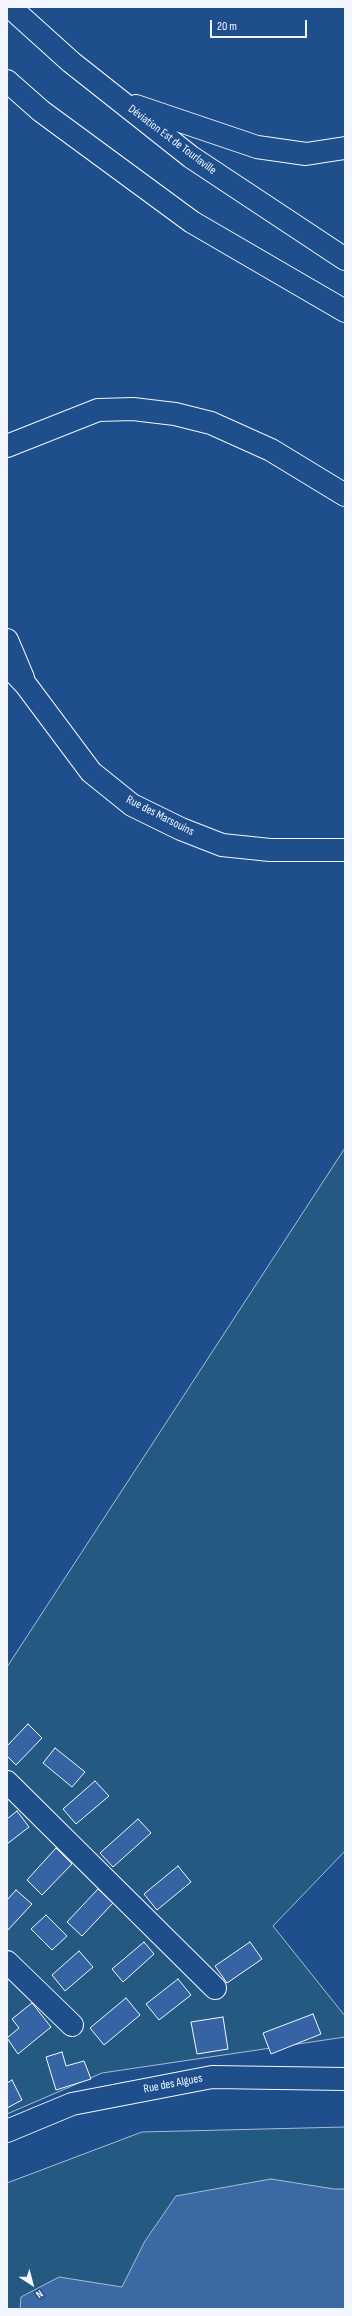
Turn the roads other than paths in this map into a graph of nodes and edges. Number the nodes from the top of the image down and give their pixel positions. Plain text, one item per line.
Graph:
1 (10, 7) edge
2 (7, 81) edge
3 (120, 101) junction
4 (345, 148) edge
5 (345, 259) edge
6 (345, 311) edge
7 (7, 446) edge
8 (345, 495) edge
9 (7, 640) edge
10 (7, 665) edge
11 (26, 685) junction
12 (345, 850) edge
13 (7, 1782) edge
14 (7, 1962) edge
15 (215, 1988) dead end
16 (72, 2025) dead end
17 (345, 2080) edge
18 (7, 2130) edge

1 - 3 main road, Déviation Est de Tourlaville
2 - 6 main road
3 - 4 main road
3 - 5 main road, Déviation Est de Tourlaville
7 - 8 main road
9 - 11 main road, Rue des Marsouins
10 - 11 main road, Rue des Marsouins
11 - 12 main road, Rue des Marsouins
13 - 15 main road
14 - 16 main road
17 - 18 main road, Rue des Algues

